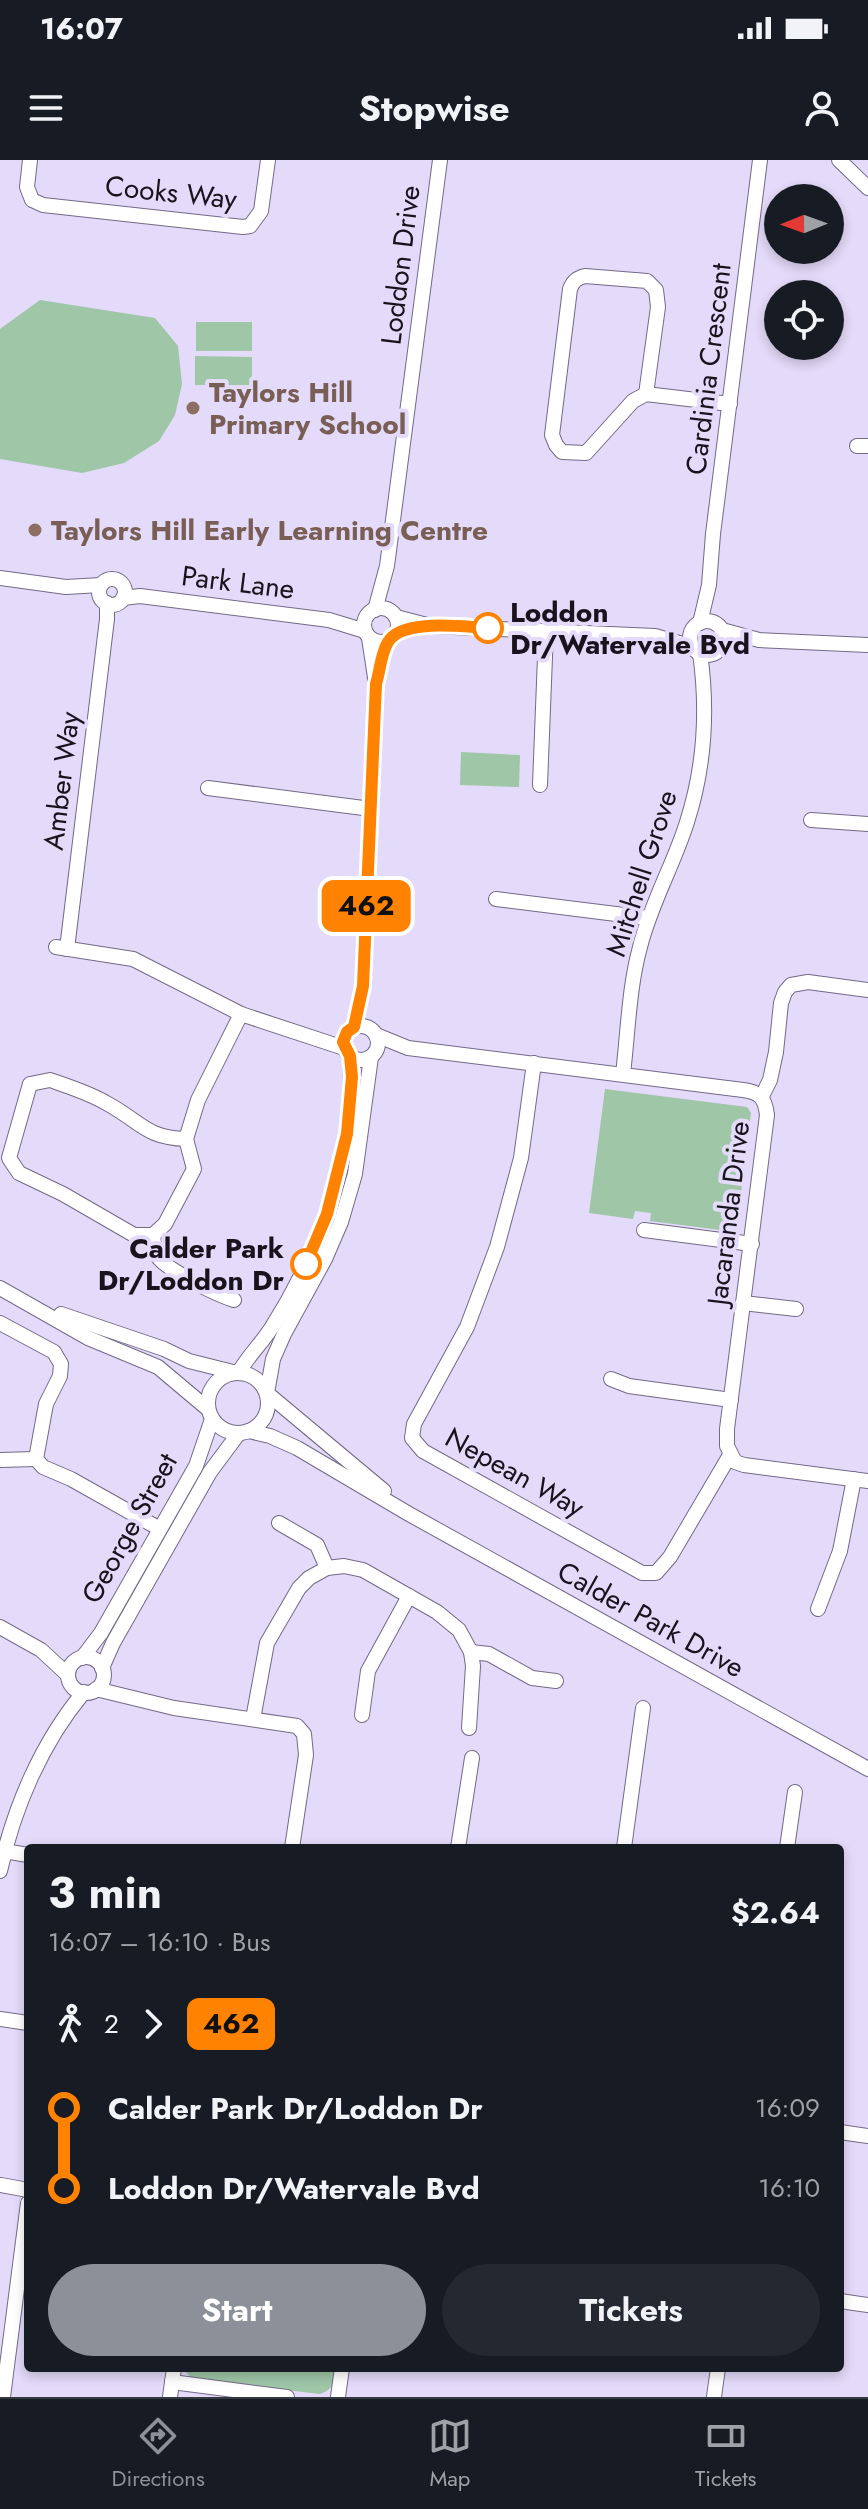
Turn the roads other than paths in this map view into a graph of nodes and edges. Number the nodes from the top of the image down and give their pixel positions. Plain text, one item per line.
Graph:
1 (30, 160) edge
2 (268, 160) edge
3 (440, 160) edge
4 (760, 160) edge
5 (839, 160) edge
6 (868, 188) edge
7 (646, 394) junction
8 (730, 404) junction
9 (387, 566) junction
10 (0, 578) edge
11 (112, 595) junction
12 (371, 612) junction
13 (329, 620) junction
14 (393, 625) junction
15 (708, 626) junction
16 (546, 631) junction
17 (367, 634) junction
18 (655, 636) junction
19 (759, 640) junction
20 (868, 645) edge
21 (706, 650) junction
22 (376, 684) junction
23 (540, 785) dead end
24 (208, 788) dead end
25 (371, 809) junction
26 (811, 820) dead end
27 (868, 824) edge
28 (496, 899) dead end
29 (648, 918) junction
30 (868, 990) edge
31 (241, 1014) junction
32 (361, 1030) junction
33 (314, 1036) junction
34 (408, 1048) junction
35 (347, 1052) junction
36 (373, 1054) junction
37 (534, 1063) junction
38 (623, 1074) junction
39 (762, 1096) junction
40 (186, 1139) junction
41 (644, 1230) dead end
42 (153, 1235) junction
43 (752, 1244) junction
44 (0, 1288) edge
45 (234, 1300) dead end
46 (743, 1303) junction
47 (34, 1305) junction
48 (796, 1309) dead end
49 (0, 1323) edge
50 (236, 1372) junction
51 (611, 1379) dead end
52 (268, 1393) junction
53 (731, 1400) junction
54 (210, 1414) junction
55 (244, 1432) junction
56 (730, 1455) junction
57 (36, 1459) junction
58 (0, 1460) edge
59 (861, 1480) edge
60 (409, 1514) junction
61 (279, 1523) dead end
62 (160, 1529) junction
63 (327, 1568) junction
64 (409, 1596) junction
65 (818, 1609) dead end
66 (0, 1627) edge
67 (41, 1650) junction
68 (471, 1652) junction
69 (79, 1659) junction
70 (103, 1671) junction
71 (556, 1681) dead end
72 (80, 1686) junction
73 (131, 1697) junction
74 (643, 1708) dead end
75 (362, 1715) dead end
76 (253, 1719) junction
77 (469, 1728) dead end
78 (472, 1758) dead end
79 (868, 1769) edge
80 (795, 1792) dead end
81 (293, 1844) edge
82 (459, 1844) edge
83 (625, 1844) edge
84 (788, 1844) edge
85 (4, 1851) junction
86 (24, 1854) edge
87 (0, 1871) edge
88 (0, 2019) edge
89 (24, 2022) edge
90 (844, 2133) edge
91 (868, 2136) edge
92 (1, 2185) edge
93 (24, 2189) edge
94 (24, 2234) edge
95 (844, 2302) edge
96 (868, 2305) edge
97 (341, 2372) edge
98 (717, 2372) edge
99 (172, 2382) edge
100 (3, 2397) edge
101 (287, 2397) edge
102 (338, 2397) edge
103 (714, 2397) edge

1 - 2 street, Cooks Way
3 - 9 street, Loddon Drive
4 - 8 street, Cardinia Crescent
5 - 6 street
7 - 7 street
7 - 8 street
8 - 15 street, Cardinia Crescent
9 - 12 street, Loddon Drive
9 - 14 street, Loddon Drive
10 - 11 street, Park Lane
11 - 13 street, Park Lane
11 - 31 street, Amber Way
12 - 13 street, Park Lane
12 - 14 street, Park Lane
12 - 17 street, Loddon Drive
13 - 17 street, Park Lane
14 - 16 street
14 - 17 street, Park Lane
14 - 22 street, Loddon Drive
15 - 18 street
15 - 19 street
15 - 21 street
15 - 21 street
16 - 18 street
16 - 23 street
17 - 22 street, Loddon Drive
18 - 21 street
19 - 20 street
19 - 21 street
21 - 29 street, Mitchell Grove
22 - 25 street, Loddon Drive
24 - 25 street
25 - 32 street, Loddon Drive
26 - 27 street
28 - 29 street
29 - 38 street, Mitchell Grove
30 - 39 street
31 - 33 street, Amber Way
31 - 40 street
32 - 33 street, Amber Way
32 - 34 street, Jacaranda Drive
32 - 35 street
32 - 36 street
33 - 35 street, Amber Way
34 - 36 street, Jacaranda Drive
34 - 37 street, Jacaranda Drive
35 - 36 street, Amber Way
35 - 50 street
36 - 52 street
37 - 38 street, Jacaranda Drive
37 - 56 street, Nepean Way
38 - 39 street, Jacaranda Drive
39 - 43 street, Jacaranda Drive
40 - 42 street
40 - 42 street
41 - 43 street
42 - 45 street
43 - 46 street, Jacaranda Drive
44 - 47 street
46 - 48 street
46 - 53 street, Jacaranda Drive
47 - 50 street
47 - 54 street
49 - 57 street
50 - 52 street
50 - 54 street
51 - 53 street
52 - 55 street
52 - 60 street, Calder Park Drive
53 - 56 street, Jacaranda Drive
54 - 55 street
54 - 62 street, George Street
55 - 60 street, Calder Park Drive
55 - 70 street, George Street
56 - 59 street
57 - 58 street
57 - 62 street
59 - 65 street
60 - 79 street, Calder Park Drive
61 - 63 street
62 - 69 street, George Street
63 - 64 street
63 - 76 street
64 - 68 street
64 - 75 street
66 - 67 street
67 - 69 street
67 - 72 street
68 - 71 street
68 - 77 street
69 - 70 street
69 - 72 street, George Street
70 - 72 street, George Street
70 - 73 street
72 - 73 street
72 - 85 street
73 - 76 street
74 - 83 street
76 - 81 street
78 - 82 street
80 - 84 street
85 - 86 street
85 - 87 street
88 - 89 street
90 - 91 street
92 - 93 street
94 - 100 street
95 - 96 street
97 - 102 street
98 - 103 street
99 - 101 street

